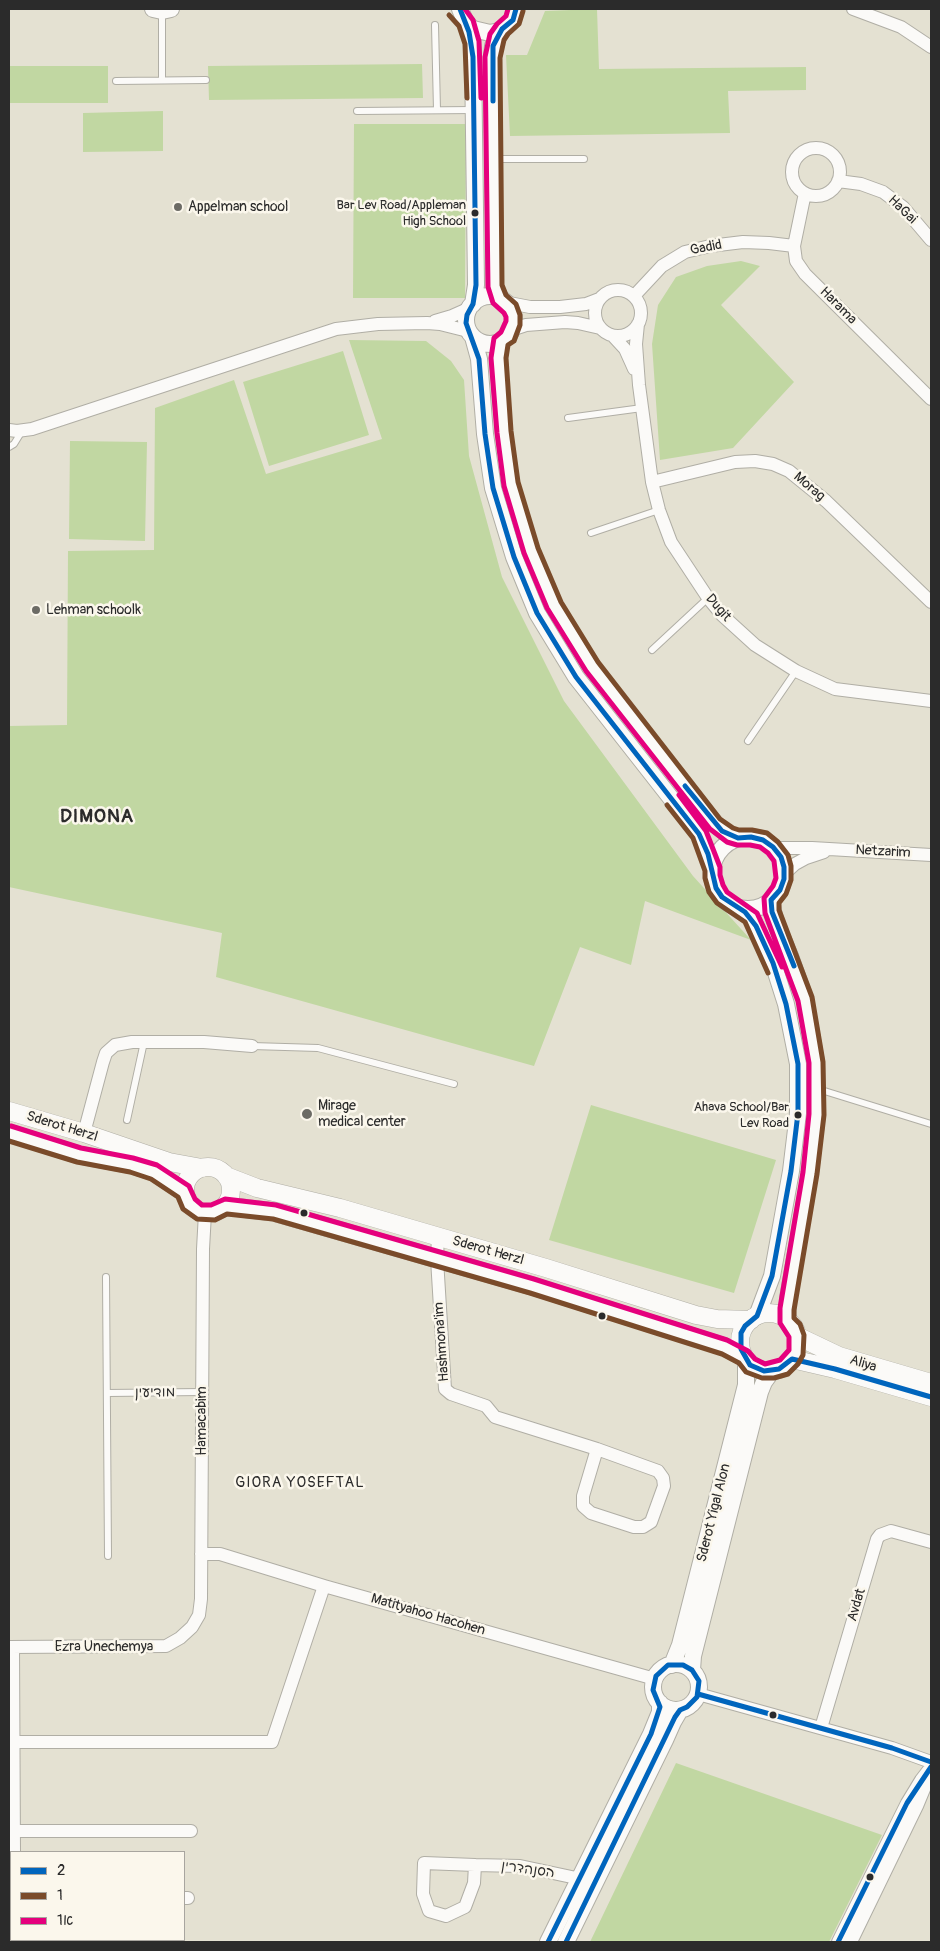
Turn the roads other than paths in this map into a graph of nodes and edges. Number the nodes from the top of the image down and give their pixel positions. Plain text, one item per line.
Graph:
1 (853, 9) edge
2 (162, 10) edge
3 (460, 14) edge
4 (514, 17) edge
5 (434, 26) dead end
6 (931, 47) edge
7 (162, 80) junction
8 (206, 80) dead end
9 (116, 81) dead end
10 (437, 110) junction
11 (474, 110) junction
12 (357, 111) dead end
13 (494, 158) junction
14 (584, 159) dead end
15 (838, 181) junction
16 (805, 193) junction
17 (931, 240) edge
18 (794, 246) junction
19 (634, 296) junction
20 (599, 298) junction
21 (502, 300) junction
22 (471, 306) junction
23 (427, 322) junction
24 (638, 324) junction
25 (600, 328) junction
26 (470, 334) junction
27 (506, 336) junction
28 (613, 336) junction
29 (639, 385) junction
30 (931, 399) edge
31 (642, 408) junction
32 (568, 418) dead end
33 (9, 430) edge
34 (22, 430) junction
35 (9, 447) edge
36 (652, 482) junction
37 (659, 510) junction
38 (591, 533) dead end
39 (708, 598) junction
40 (931, 602) edge
41 (652, 650) dead end
42 (796, 671) junction
43 (931, 701) edge
44 (748, 741) dead end
45 (738, 838) junction
46 (774, 848) junction
47 (834, 849) junction
48 (931, 855) edge
49 (713, 870) junction
50 (784, 874) junction
51 (771, 900) junction
52 (737, 907) junction
53 (144, 1042) junction
54 (252, 1046) joint
55 (454, 1084) dead end
56 (817, 1089) junction
57 (9, 1111) edge
58 (127, 1120) dead end
59 (931, 1124) edge
60 (84, 1133) junction
61 (9, 1134) edge
62 (202, 1168) junction
63 (226, 1176) junction
64 (184, 1192) junction
65 (225, 1206) junction
66 (205, 1214) junction
67 (438, 1236) junction
68 (437, 1259) junction
69 (106, 1277) dead end
70 (754, 1318) junction
71 (787, 1321) junction
72 (797, 1336) junction
73 (745, 1358) junction
74 (792, 1359) junction
75 (772, 1371) junction
76 (931, 1384) edge
77 (202, 1392) junction
78 (107, 1394) junction
79 (931, 1396) edge
80 (597, 1449) junction
81 (931, 1542) edge
82 (201, 1554) junction
83 (108, 1556) dead end
84 (324, 1586) junction
85 (192, 1627) joint
86 (11, 1647) edge
87 (672, 1665) junction
88 (692, 1670) junction
89 (654, 1679) junction
90 (698, 1694) junction
91 (11, 1702) edge
92 (660, 1703) junction
93 (680, 1710) junction
94 (821, 1728) junction
95 (13, 1742) junction
96 (931, 1762) edge
97 (931, 1766) edge
98 (931, 1771) edge
99 (11, 1774) edge
100 (11, 1831) edge
101 (191, 1831) dead end
102 (14, 1851) edge
103 (475, 1864) junction
104 (581, 1879) junction
105 (548, 1942) edge
106 (566, 1942) edge
107 (838, 1942) edge
108 (851, 1942) edge

1 - 6 street
2 - 7 lane
3 - 4 street
3 - 11 street
4 - 13 street
5 - 10 lane
7 - 8 lane
7 - 9 lane
10 - 11 lane
10 - 12 lane
11 - 22 street
13 - 14 lane
13 - 21 street
15 - 16 street
15 - 16 street
15 - 17 street, HaGai
16 - 18 street, Harama
18 - 19 street, Gadid
18 - 30 street, Harama
19 - 20 street
19 - 24 street
20 - 21 street
20 - 25 street
21 - 22 street
21 - 27 street
22 - 23 street
22 - 26 street
23 - 26 street
23 - 34 street
24 - 28 street
24 - 29 street, Dugit
25 - 27 street
25 - 28 street
26 - 27 street
26 - 49 street
27 - 45 street
28 - 29 street, Dugit
29 - 31 street, Dugit
31 - 32 lane
31 - 36 street, Dugit
33 - 34 street
34 - 35 lane
36 - 37 street, Dugit
36 - 40 street, Morag
37 - 38 lane
37 - 39 street, Dugit
39 - 41 lane
39 - 42 street, Dugit
42 - 43 street, Dugit
42 - 44 lane
45 - 46 street
45 - 49 street
46 - 47 street, Netzarim
46 - 50 street
47 - 48 street, Netzarim
47 - 50 street, Netzarim
49 - 52 street
50 - 51 street
51 - 52 street
51 - 56 street
52 - 70 street
53 - 54 street
53 - 58 lane
53 - 60 street
54 - 55 lane
56 - 59 lane
56 - 71 street
57 - 60 main road, Sderot Herzl
60 - 62 main road, Sderot Herzl
61 - 64 main road, Sderot Herzl
62 - 63 main road
62 - 64 main road
63 - 65 main road
63 - 67 main road, Sderot Herzl
64 - 66 main road
65 - 66 main road
65 - 68 main road, Sderot Herzl
66 - 77 street, Hamacabim
67 - 68 street, Hashmona'im
67 - 70 main road, Sderot Herzl
68 - 73 main road, Sderot Herzl
68 - 80 street, Hashmona'im
69 - 78 lane
70 - 71 main road
70 - 73 main road
71 - 72 main road
72 - 74 main road
72 - 76 main road, Aliya
73 - 75 main road
73 - 87 street, Sderot Yigal Alon
74 - 75 main road
74 - 79 main road, Aliya
75 - 88 street, Sderot Yigal Alon
77 - 78 lane, מודיעין
77 - 82 street, Hamacabim
78 - 83 lane
80 - 80 street
81 - 94 street, Avdat
82 - 84 street, Matityahoo Hacohen
82 - 85 street, Hamacabim
84 - 89 street, Matityahoo Hacohen
84 - 95 street
85 - 86 street, Ezra Unechemya
86 - 91 street
87 - 88 street
87 - 89 street
88 - 90 street
89 - 92 street
90 - 93 street
90 - 94 street
91 - 95 street
92 - 93 street
92 - 104 street
93 - 106 street
94 - 96 street
95 - 99 street
97 - 107 street
98 - 108 street
99 - 100 street
100 - 101 street
100 - 102 street
103 - 103 street, הסנהדרין
103 - 104 street, הסנהדרין
104 - 105 street

